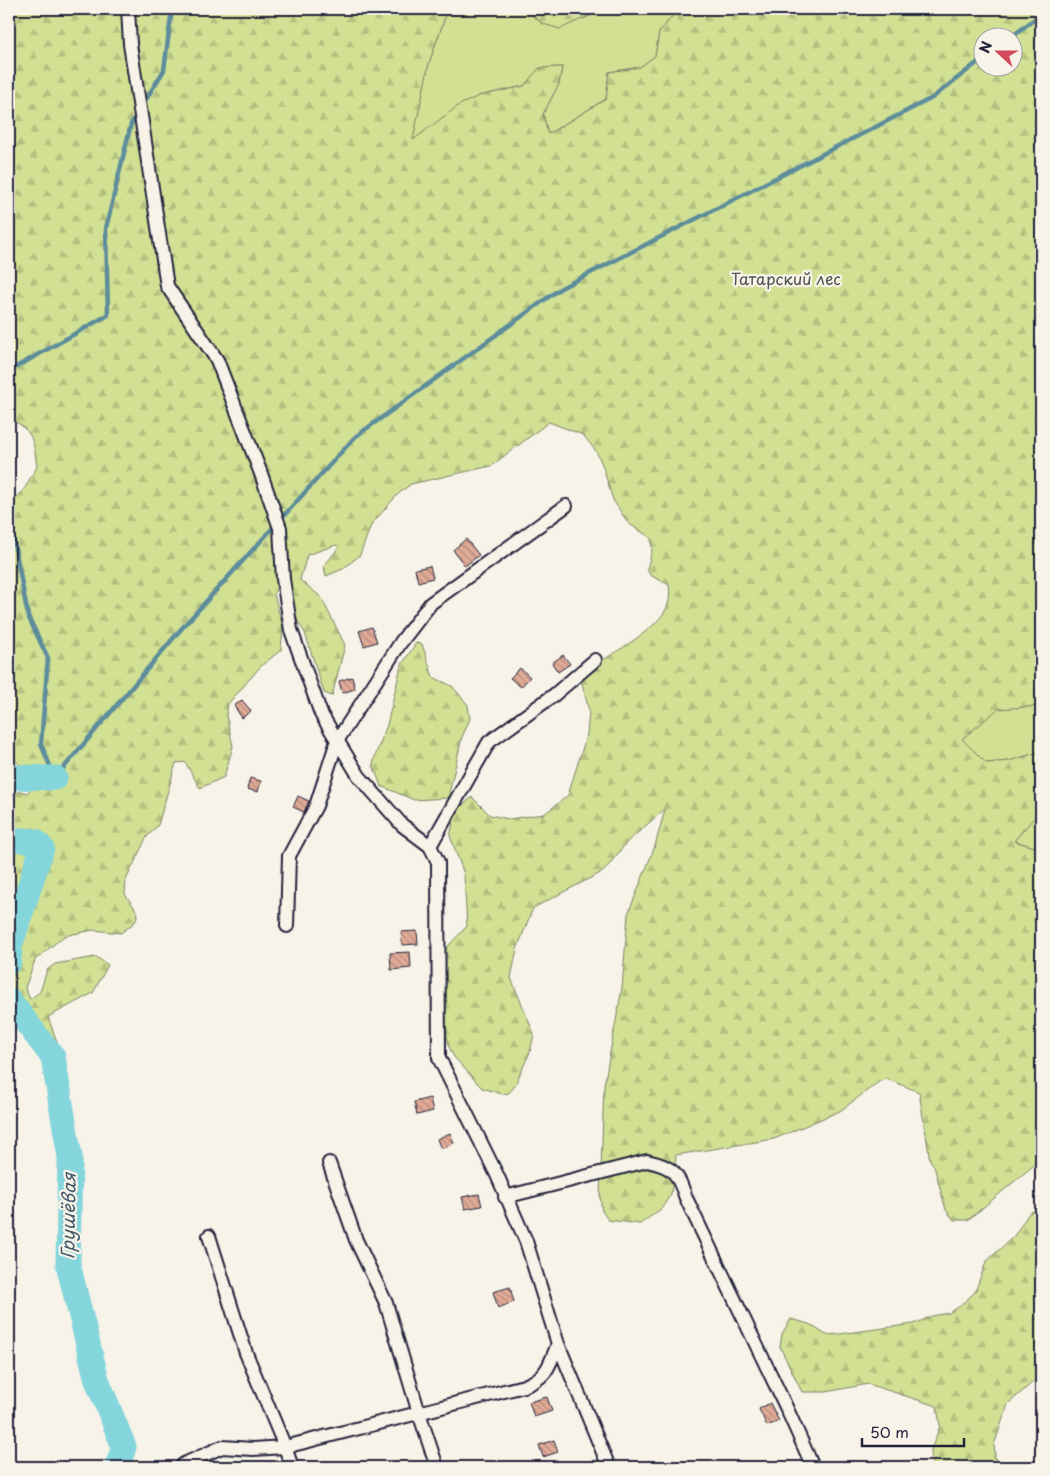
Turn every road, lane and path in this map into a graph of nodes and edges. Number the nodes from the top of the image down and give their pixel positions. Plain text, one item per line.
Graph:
1 (128, 9) edge
2 (566, 506) dead end
3 (595, 660) dead end
4 (337, 741) junction
5 (430, 846) junction
6 (287, 926) dead end
7 (329, 1163) dead end
8 (505, 1197) junction
9 (208, 1236) dead end
10 (558, 1344) junction
11 (419, 1413) junction
12 (285, 1447) junction
13 (181, 1467) edge
14 (292, 1467) edge
15 (438, 1467) edge
16 (609, 1467) edge
17 (812, 1467) edge

1 - 4 street
2 - 4 street
3 - 5 street
4 - 5 street
4 - 6 street
5 - 8 street
7 - 11 street
8 - 10 street
8 - 17 street
9 - 12 street
10 - 11 street
10 - 16 street
11 - 12 street
11 - 15 street
12 - 13 street
12 - 14 street

